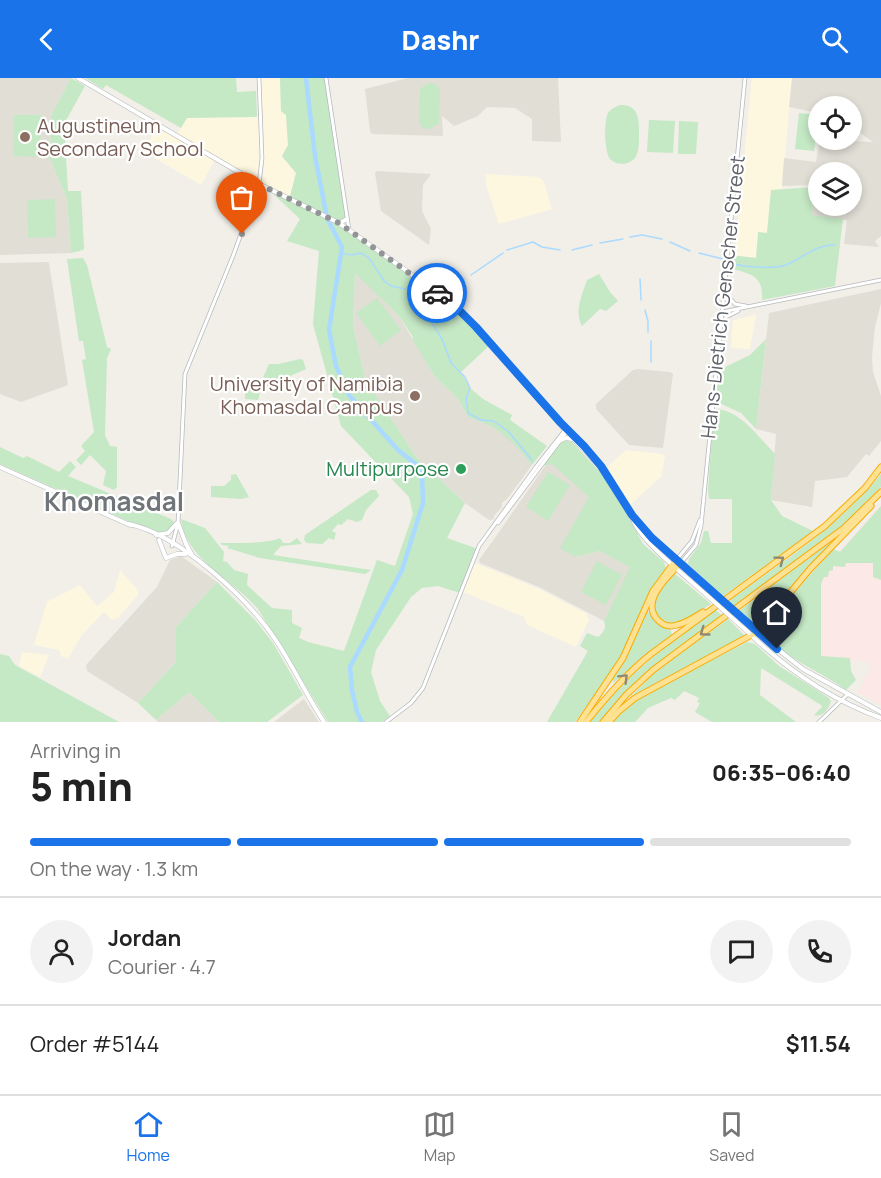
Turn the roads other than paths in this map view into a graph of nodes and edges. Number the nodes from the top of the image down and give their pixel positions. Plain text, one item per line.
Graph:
1 (78, 78) edge
2 (259, 78) edge
3 (326, 78) edge
4 (745, 78) edge
5 (259, 184) junction
6 (348, 218) junction
7 (339, 223) junction
8 (348, 230) junction
9 (881, 280) edge
10 (724, 292) junction
11 (751, 306) junction
12 (722, 312) junction
13 (720, 329) junction
14 (565, 428) junction
15 (561, 435) joint
16 (559, 441) junction
17 (577, 443) junction
18 (0, 467) edge
19 (881, 467) edge
20 (603, 470) junction
21 (881, 492) edge
22 (178, 523) junction
23 (129, 524) junction
24 (496, 524) junction
25 (155, 535) junction
26 (159, 540) junction
27 (172, 545) junction
28 (186, 554) junction
29 (195, 557) junction
30 (200, 562) junction
31 (677, 564) junction
32 (721, 603) junction
33 (753, 633) junction
34 (847, 695) junction
35 (841, 700) junction
36 (881, 712) edge
37 (881, 718) edge
38 (325, 722) edge
39 (386, 722) edge
40 (580, 722) edge
41 (586, 722) edge
42 (603, 722) edge
43 (609, 722) edge
44 (819, 722) edge

1 - 5 main road
2 - 5 street
3 - 6 street
4 - 10 street, Hans-Dietrich Genscher Street
5 - 7 main road
5 - 22 street
6 - 7 main road
6 - 8 street
7 - 8 main road
8 - 14 main road
9 - 11 street
10 - 11 street
10 - 12 street, Hans-Dietrich Genscher Street
11 - 12 street
11 - 13 street
12 - 13 street, Hans-Dietrich Genscher Street
13 - 31 street, Hans-Dietrich Genscher Street
14 - 15 main road
14 - 16 street
14 - 17 main road
14 - 20 main road
15 - 24 street
16 - 17 main road
16 - 24 street
17 - 20 main road
18 - 23 main road
32 -> 19 highway
20 - 31 main road
21 - 33 highway
21 -> 42 highway
22 - 25 main road
22 - 27 street
22 - 29 main road
23 - 25 main road
23 - 26 main road
24 - 39 street
25 - 27 main road
26 - 27 main road
26 - 28 main road
27 - 28 main road
27 - 29 main road
28 - 30 main road
29 - 30 main road
30 - 38 main road
31 - 32 highway
31 - 33 main road, bridge
31 - 33 main road, bridge
31 - 40 highway
41 -> 32 highway
33 - 34 main road
33 - 35 main road
33 - 43 highway
34 - 35 street
34 - 36 main road
35 - 37 main road
35 - 44 street

